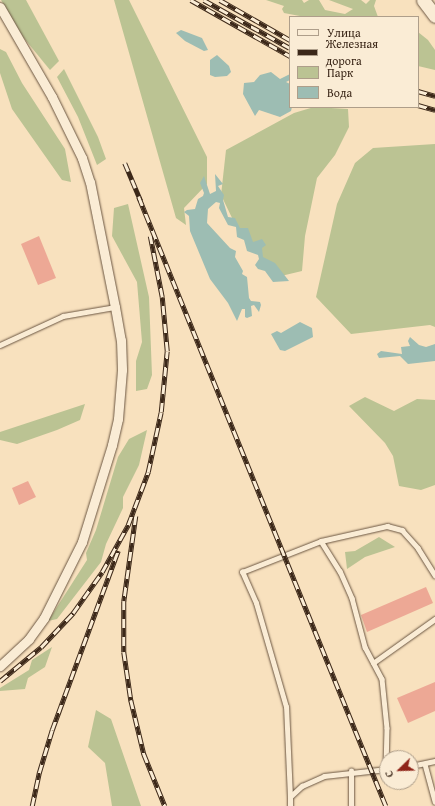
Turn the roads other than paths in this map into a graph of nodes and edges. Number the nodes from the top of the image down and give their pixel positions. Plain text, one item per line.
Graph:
1 (423, 0) edge
2 (0, 7) edge
3 (435, 16) edge
4 (115, 307) junction
5 (0, 345) edge
6 (321, 541) junction
7 (435, 575) edge
8 (435, 619) edge
9 (373, 663) junction
10 (0, 666) edge
11 (386, 750) edge
12 (435, 761) edge
13 (425, 764) junction
14 (419, 765) edge
15 (379, 769) edge
16 (351, 771) junction
17 (290, 797) junction
18 (435, 802) edge
19 (290, 806) edge
20 (351, 806) edge

1 - 3 main road
2 - 4 street
4 - 5 lane
4 - 10 street
6 - 7 lane
6 - 9 lane
6 - 17 lane
8 - 9 lane
9 - 11 lane
12 - 13 lane
13 - 14 lane
13 - 18 lane
15 - 16 lane
16 - 17 lane
16 - 20 lane
17 - 19 lane

